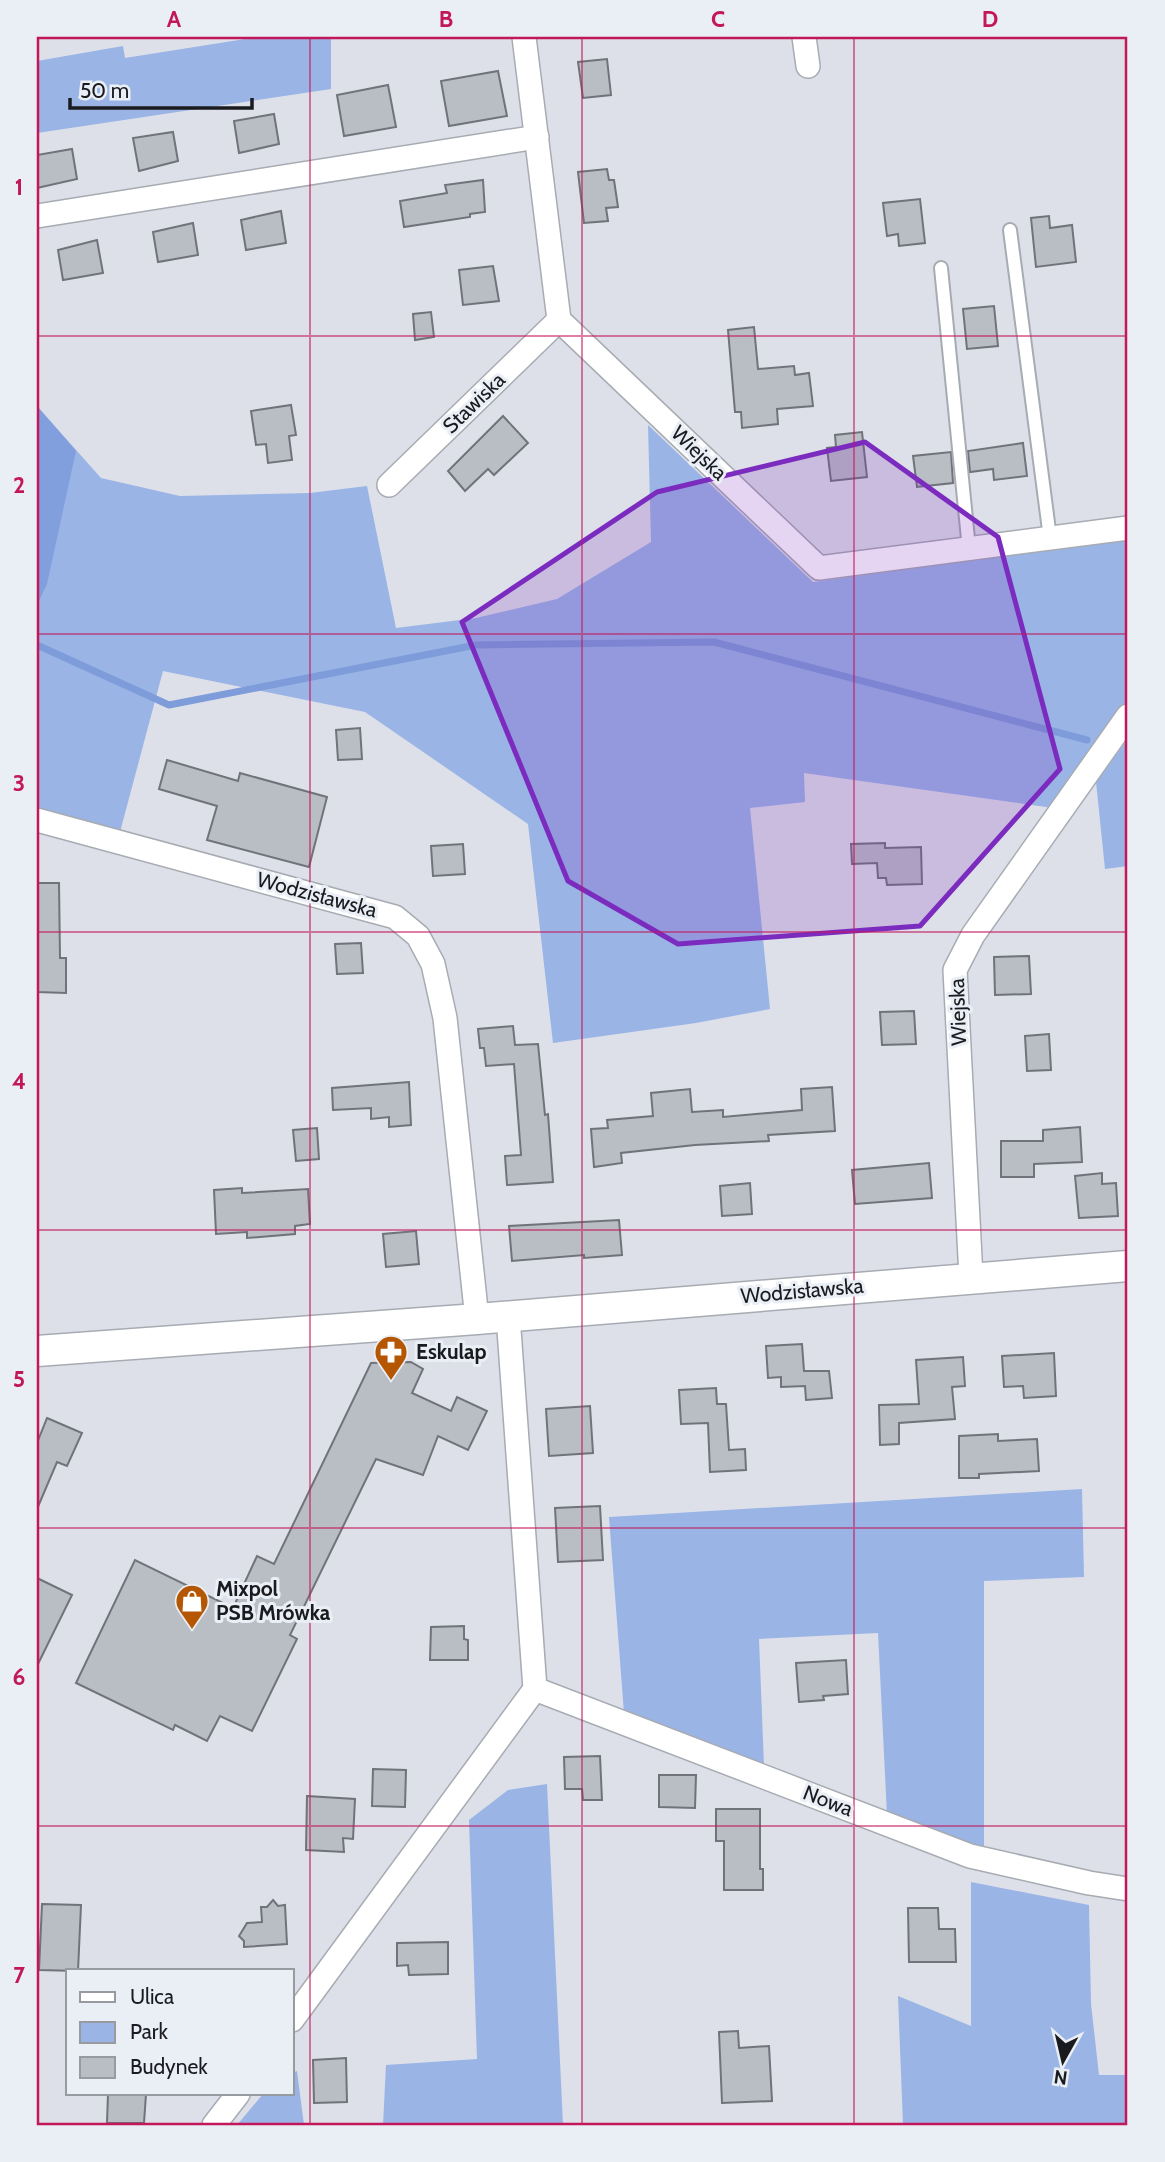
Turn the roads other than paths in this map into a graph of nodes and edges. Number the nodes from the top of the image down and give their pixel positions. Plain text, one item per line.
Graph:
1 (524, 37) edge
2 (804, 37) edge
3 (808, 66) dead end
4 (537, 137) junction
5 (37, 215) edge
6 (1010, 230) dead end
7 (942, 268) dead end
8 (559, 320) junction
9 (389, 485) dead end
10 (1128, 528) edge
11 (1050, 538) junction
12 (969, 549) junction
13 (1128, 716) edge
14 (37, 820) edge
15 (1128, 1266) edge
16 (971, 1278) junction
17 (508, 1316) junction
18 (477, 1319) junction
19 (37, 1351) edge
20 (535, 1689) junction
21 (1128, 1889) edge
22 (294, 2017) edge
23 (236, 2096) edge
24 (214, 2125) edge

1 - 4 street
2 - 3 street
4 - 5 street
4 - 8 street
6 - 11 lane
7 - 12 lane
8 - 9 street, Stawiska
8 - 12 street, Wiejska
10 - 11 street, Wiejska
11 - 12 street, Wiejska
13 - 16 street, Wiejska
14 - 18 street, Wodzisławska
15 - 16 street, Wodzisławska
16 - 17 street, Wodzisławska
17 - 18 street, Wodzisławska
17 - 20 street
18 - 19 street, Wodzisławska
20 - 21 street, Nowa
20 - 22 street
23 - 24 street

